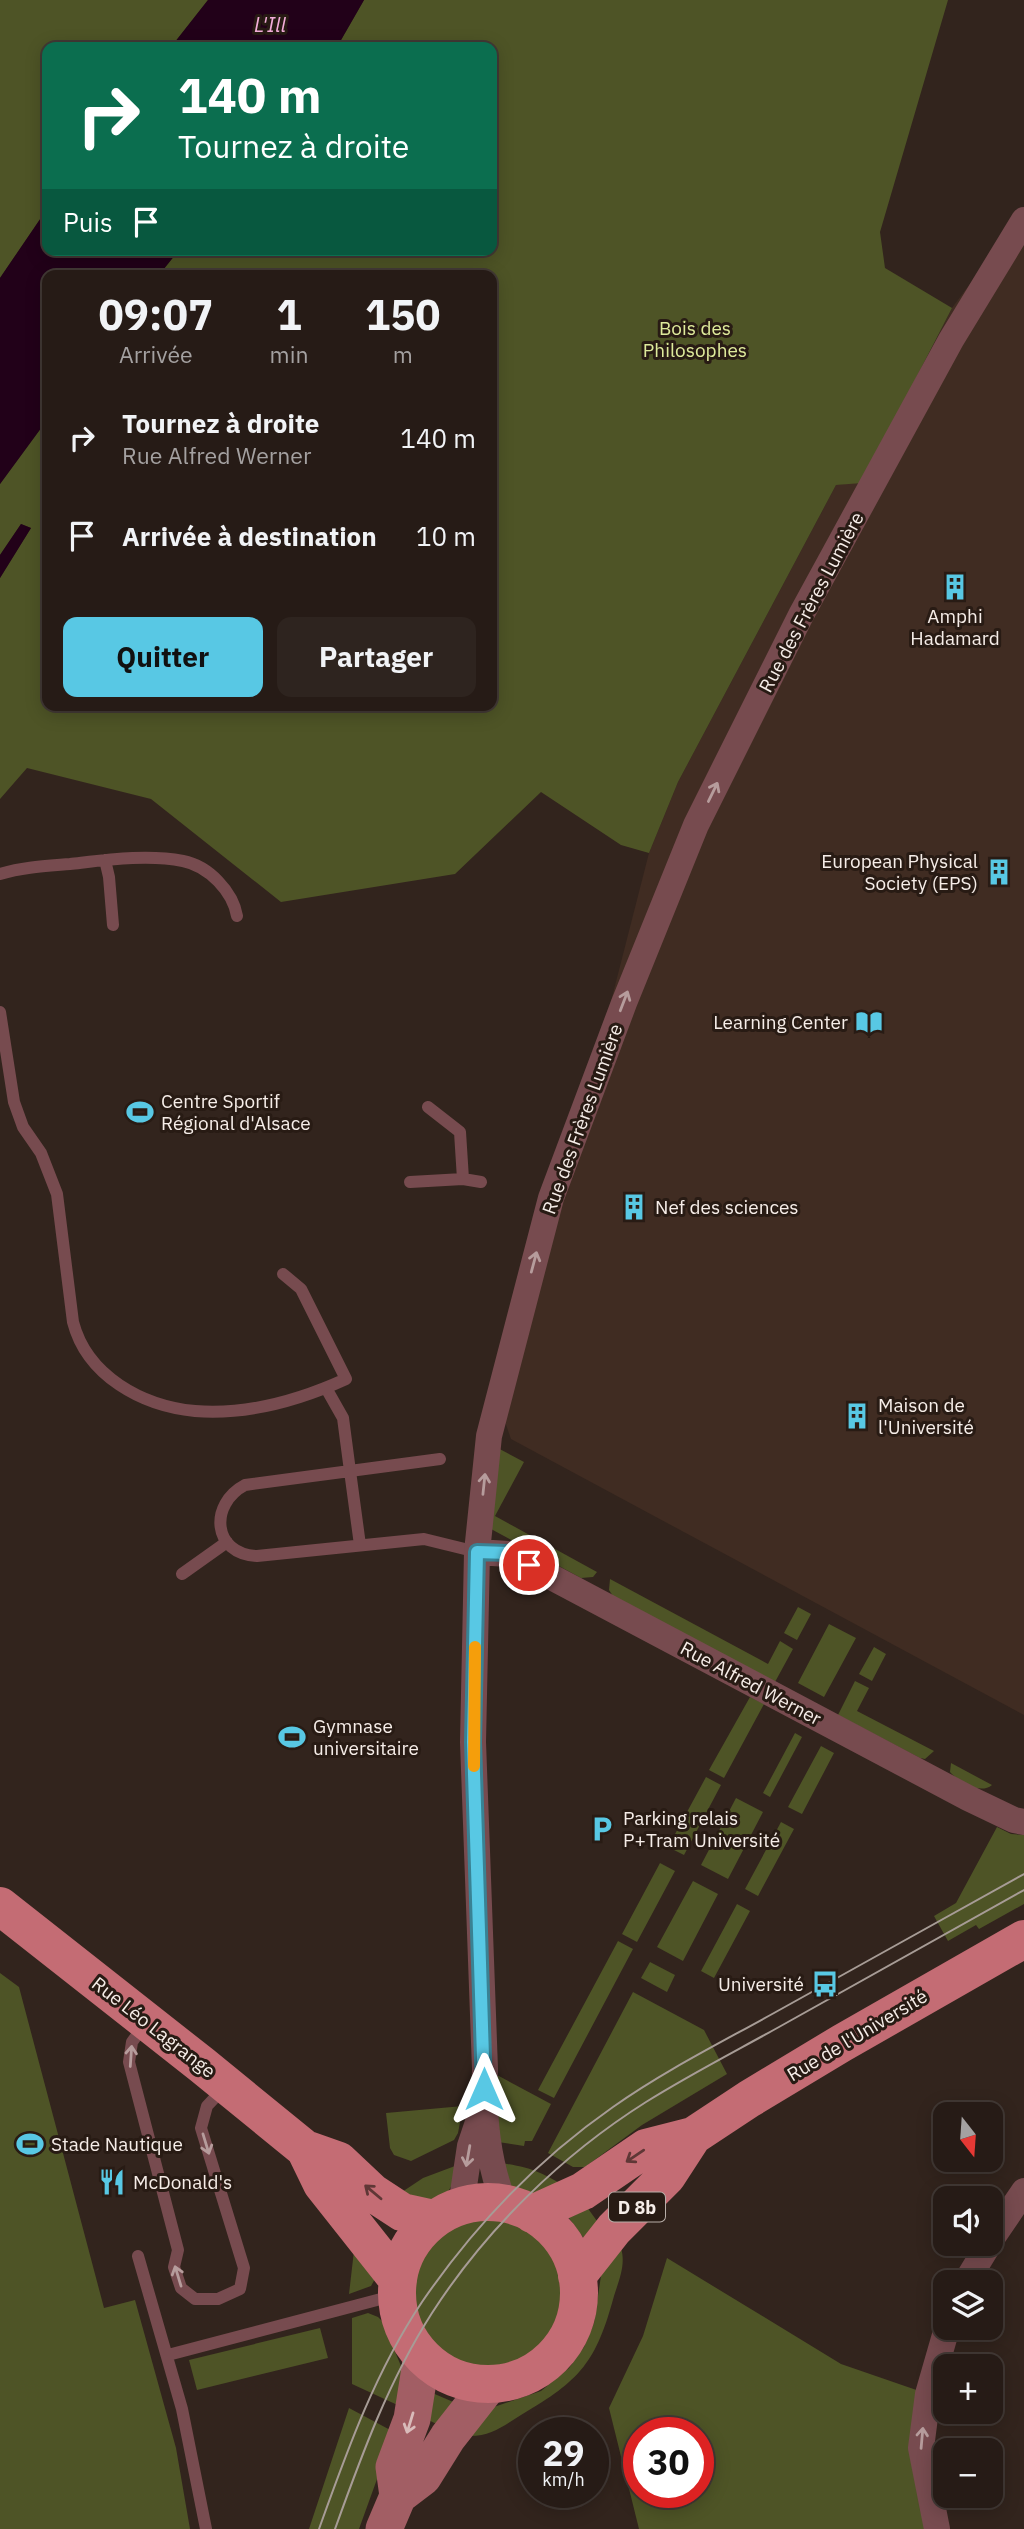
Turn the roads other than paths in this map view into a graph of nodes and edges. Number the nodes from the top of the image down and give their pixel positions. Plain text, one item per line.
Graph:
1 (1024, 220) edge
2 (105, 860) junction
3 (0, 874) edge
4 (237, 916) dead end
5 (113, 925) dead end
6 (0, 1012) edge
7 (428, 1107) dead end
8 (463, 1179) junction
9 (410, 1182) dead end
10 (481, 1182) dead end
11 (283, 1274) dead end
12 (326, 1388) junction
13 (440, 1459) dead end
14 (350, 1471) junction
15 (227, 1542) junction
16 (359, 1545) junction
17 (477, 1552) junction
18 (182, 1574) dead end
19 (1024, 1822) edge
20 (13, 1917) edge
21 (1024, 1939) edge
22 (142, 2014) junction
23 (226, 2085) junction
24 (483, 2109) junction
25 (693, 2136) junction
26 (292, 2139) junction
27 (1024, 2191) edge
28 (518, 2208) junction
29 (447, 2213) junction
30 (1003, 2222) edge
31 (138, 2256) dead end
32 (577, 2276) junction
33 (397, 2288) junction
34 (944, 2340) edge
35 (167, 2355) junction
36 (422, 2356) junction
37 (488, 2386) junction
38 (398, 2496) junction
39 (206, 2529) edge
40 (384, 2529) edge
41 (937, 2529) edge

17 -> 1 street, Rue des Frères Lumière
2 - 3 lane
2 - 4 lane
2 - 5 lane
6 - 12 lane
7 - 8 lane
8 - 9 lane
8 - 10 lane
11 - 12 lane
12 - 14 lane
13 - 14 lane
14 - 15 lane
14 - 16 lane
15 - 16 lane
15 - 18 lane
16 - 17 lane
17 - 19 street, Rue Alfred Werner
17 - 24 street, Rue des Frères Lumière
20 - 22 main road, Rue Léo Lagrange
21 - 25 main road, Rue de l'Université
22 - 23 main road, Rue Léo Lagrange
23 -> 22 lane
23 - 26 main road, Rue Léo Lagrange
24 - 28 street, Rue des Frères Lumière
24 -> 29 street, Rue des Frères Lumière
25 -> 28 main road, Rue de l'Université / D 8b
25 - 32 main road, Rue de l'Université / D 8b
29 -> 26 main road, Rue Léo Lagrange
26 - 33 main road, Rue Léo Lagrange
27 - 30 street
28 - 29 main road
28 - 32 main road
29 - 33 main road
31 - 35 lane
32 - 37 main road
33 - 35 lane
33 - 36 main road
41 -> 34 street
35 - 39 lane
36 - 37 main road
36 -> 38 main road
37 - 38 main road
38 - 40 main road

